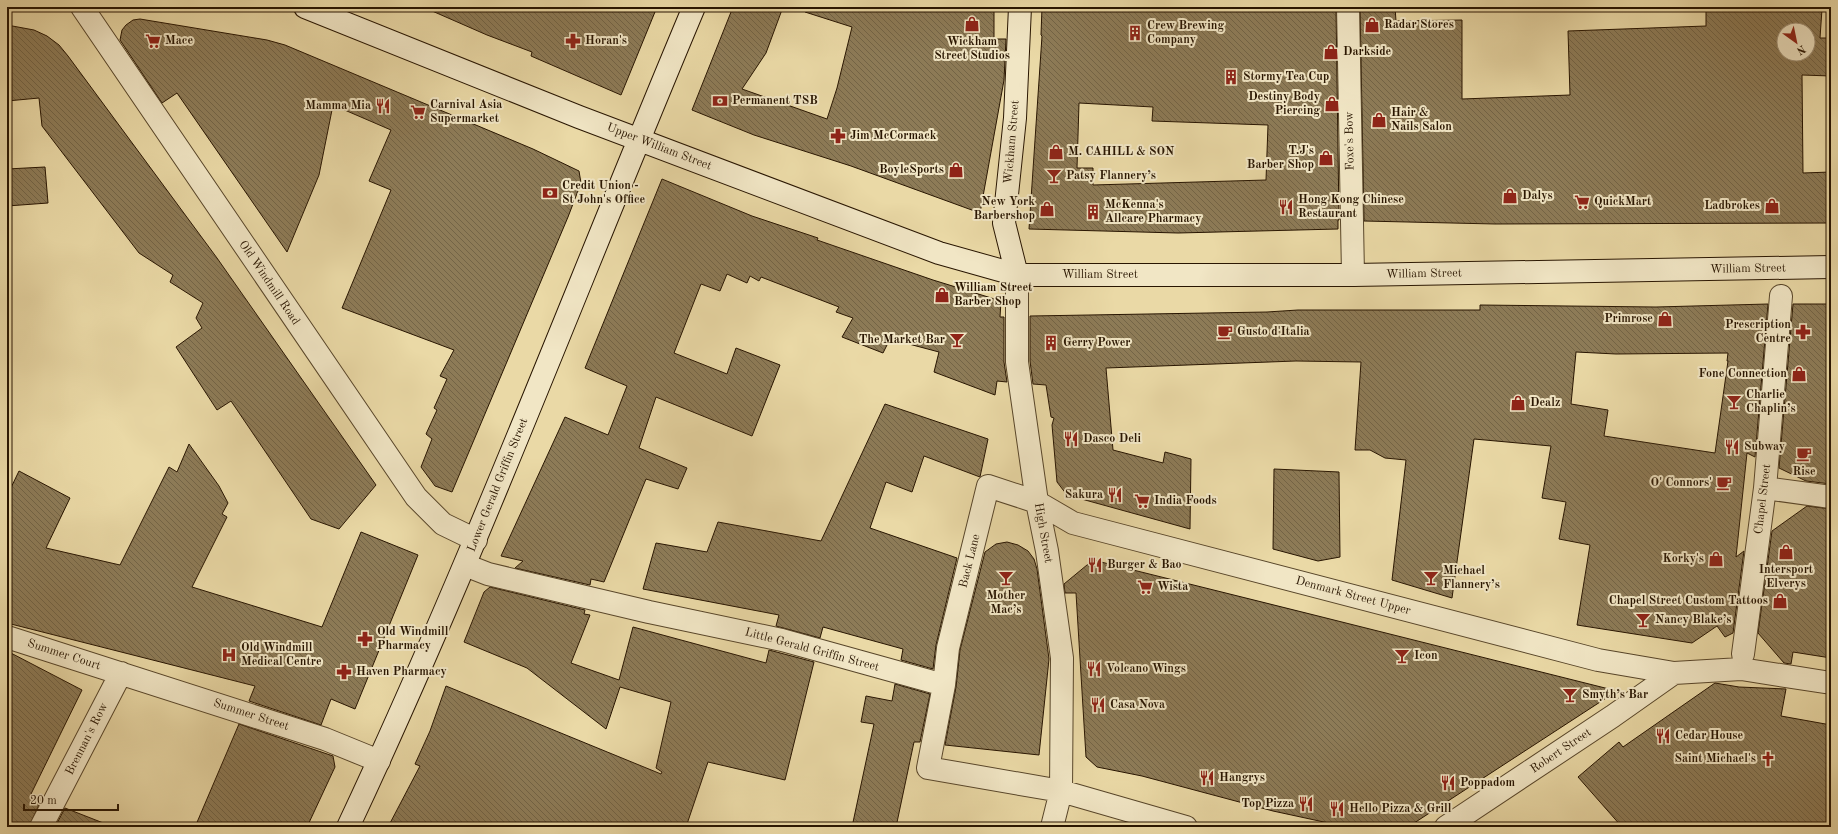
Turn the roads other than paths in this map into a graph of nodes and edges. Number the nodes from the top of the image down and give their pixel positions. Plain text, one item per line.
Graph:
1 (82, 7) edge
2 (305, 7) edge
3 (694, 7) edge
4 (1020, 7) edge
5 (1348, 7) edge
6 (638, 140) junction
7 (1831, 267) edge
8 (1017, 275) junction
9 (1353, 275) junction
10 (1781, 296) dead end
11 (1765, 488) junction
12 (1831, 497) edge
13 (1037, 502) junction
14 (476, 540) junction
15 (465, 565) junction
16 (7, 637) edge
17 (1743, 654) dead end
18 (121, 673) junction
19 (1674, 673) junction
20 (1831, 683) edge
21 (944, 685) junction
22 (379, 761) junction
23 (1061, 791) junction
24 (41, 827) edge
25 (348, 827) edge
26 (1052, 827) edge
27 (1186, 827) edge
28 (1446, 827) edge

1 - 14 street, Old Windmill Road
2 - 6 street, Upper William Street
3 - 6 street, Lower Gerald Griffin Street
4 - 8 street, Wickham Street
5 - 9 street, Foxe's Bow
6 - 8 street, Upper William Street
6 - 14 street, Lower Gerald Griffin Street
7 - 9 street, William Street
8 - 9 street, William Street
8 - 13 street, High Street
10 - 11 street, Chapel Street
11 - 12 street
11 - 17 street, Chapel Street
13 - 19 street, Denmark Street Upper
13 - 21 street, Back Lane
13 - 23 street, High Street
14 - 15 street, Lower Gerald Griffin Street
15 - 21 street, Little Gerald Griffin Street
15 - 22 street, Lower Gerald Griffin Street
16 - 18 street, Summer Court
18 - 22 street, Summer Street
18 - 24 street, Brennan's Row
19 - 20 street, Denmark Street Upper
19 - 28 street, Robert Street
21 - 23 street
22 - 25 street, Lower Gerald Griffin Street
23 - 26 street, High Street
23 - 27 street

